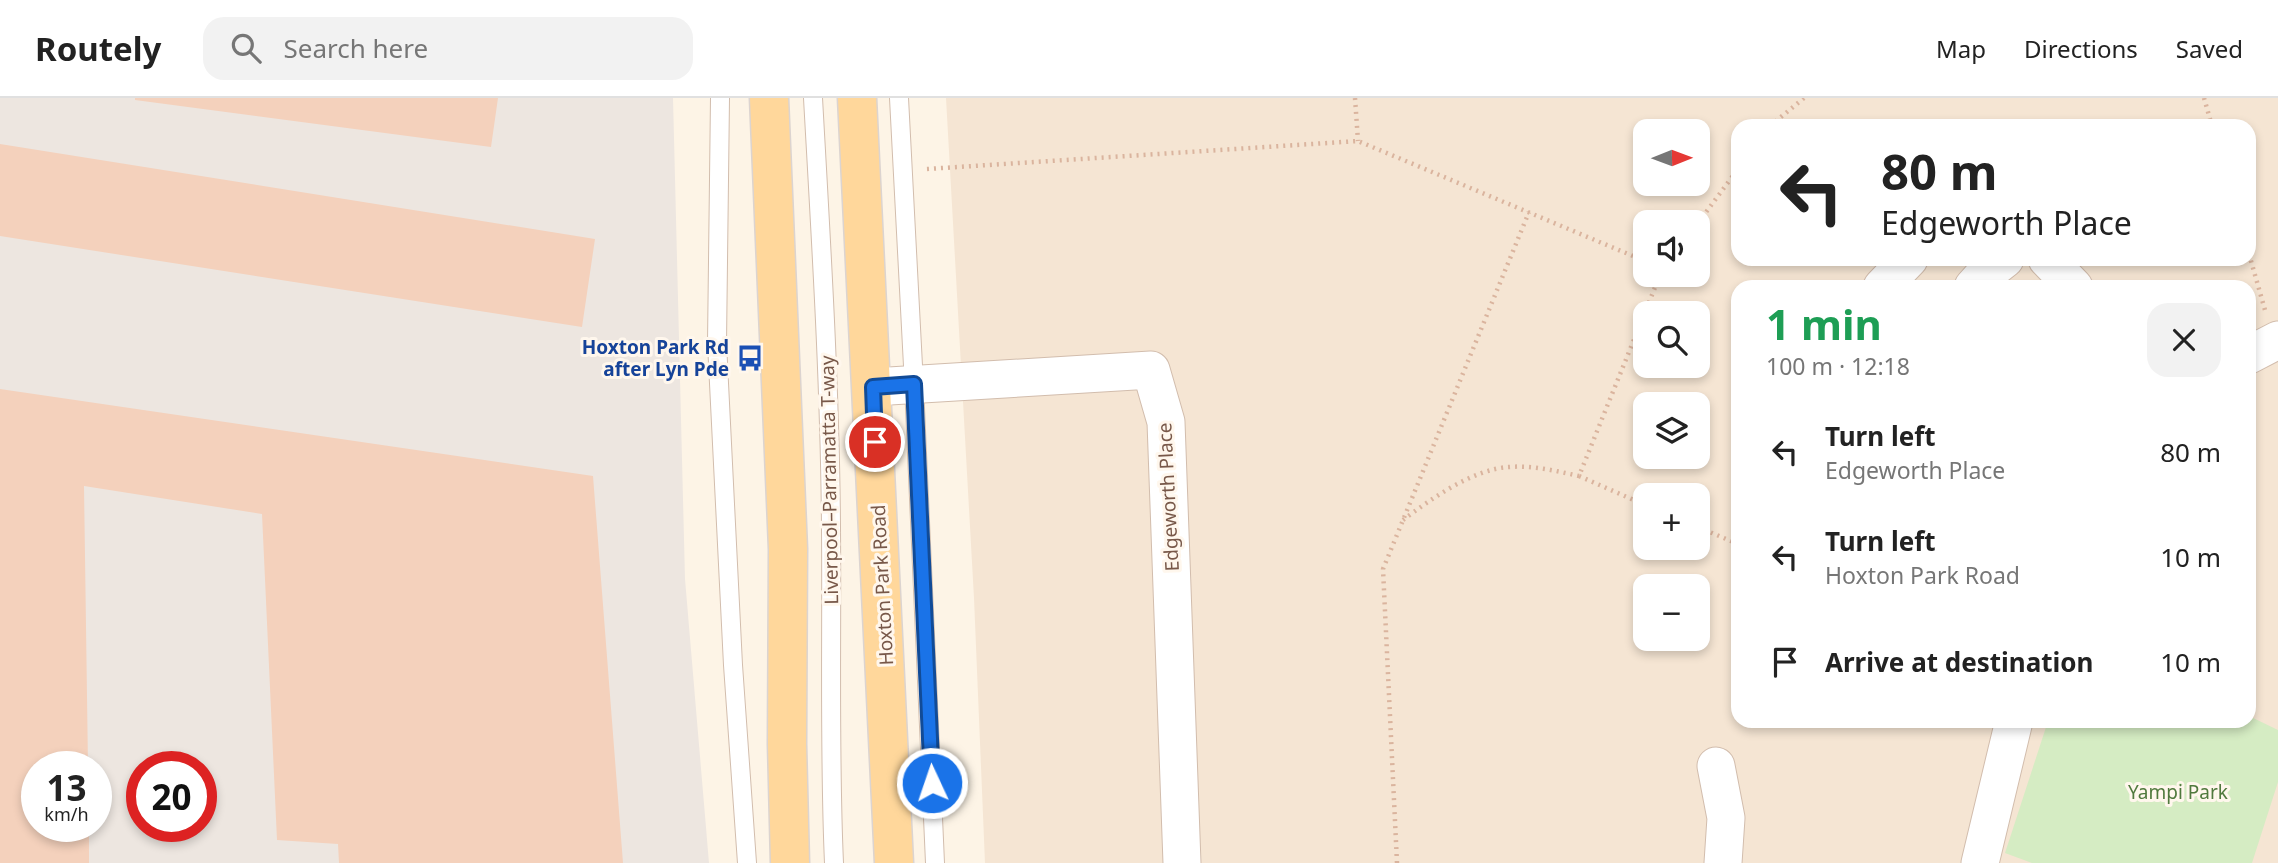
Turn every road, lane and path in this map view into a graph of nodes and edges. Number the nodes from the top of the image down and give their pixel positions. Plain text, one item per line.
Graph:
1 (720, 98) edge
2 (769, 98) edge
3 (813, 98) edge
4 (857, 98) edge
5 (899, 98) edge
6 (1355, 98) edge
7 (1804, 98) edge
8 (2204, 98) edge
9 (1778, 119) edge
10 (2210, 119) edge
11 (1358, 141) junction
12 (901, 170) junction
13 (1731, 178) edge
14 (1707, 210) edge
15 (1529, 212) junction
16 (1633, 256) edge
17 (1902, 266) edge
18 (1996, 266) edge
19 (2054, 266) edge
20 (1889, 280) edge
21 (1979, 280) edge
22 (2067, 280) edge
23 (1656, 287) edge
24 (2256, 290) edge
25 (2267, 346) edge
26 (914, 384) junction
27 (873, 387) junction
28 (1579, 476) junction
29 (1633, 500) edge
30 (1403, 521) junction
31 (1710, 532) edge
32 (1731, 541) edge
33 (2012, 728) edge
34 (1716, 766) dead end
35 (747, 863) edge
36 (790, 863) edge
37 (834, 863) edge
38 (894, 863) edge
39 (935, 863) edge
40 (1182, 863) edge
41 (1397, 863) edge
42 (1723, 863) edge
43 (1980, 863) edge

1 - 35 lane
2 - 36 main road
3 - 37 lane, Liverpool–Parramatta T-way
4 - 27 main road, Hoxton Park Road
5 - 12 lane
6 - 11 path
7 - 9 path
8 - 10 path
11 - 12 path
11 - 15 path
12 - 26 lane
13 - 14 path
15 - 16 path
15 - 30 path
17 - 20 street
18 - 21 street
19 - 22 street
23 - 28 path
24 - 25 path
26 - 27 street, Edgeworth Place
26 - 39 lane
26 - 40 street, Edgeworth Place
27 - 38 main road, Hoxton Park Road
28 - 29 path
28 - 30 path
30 - 41 path
31 - 32 path
33 - 43 street
34 - 42 street

